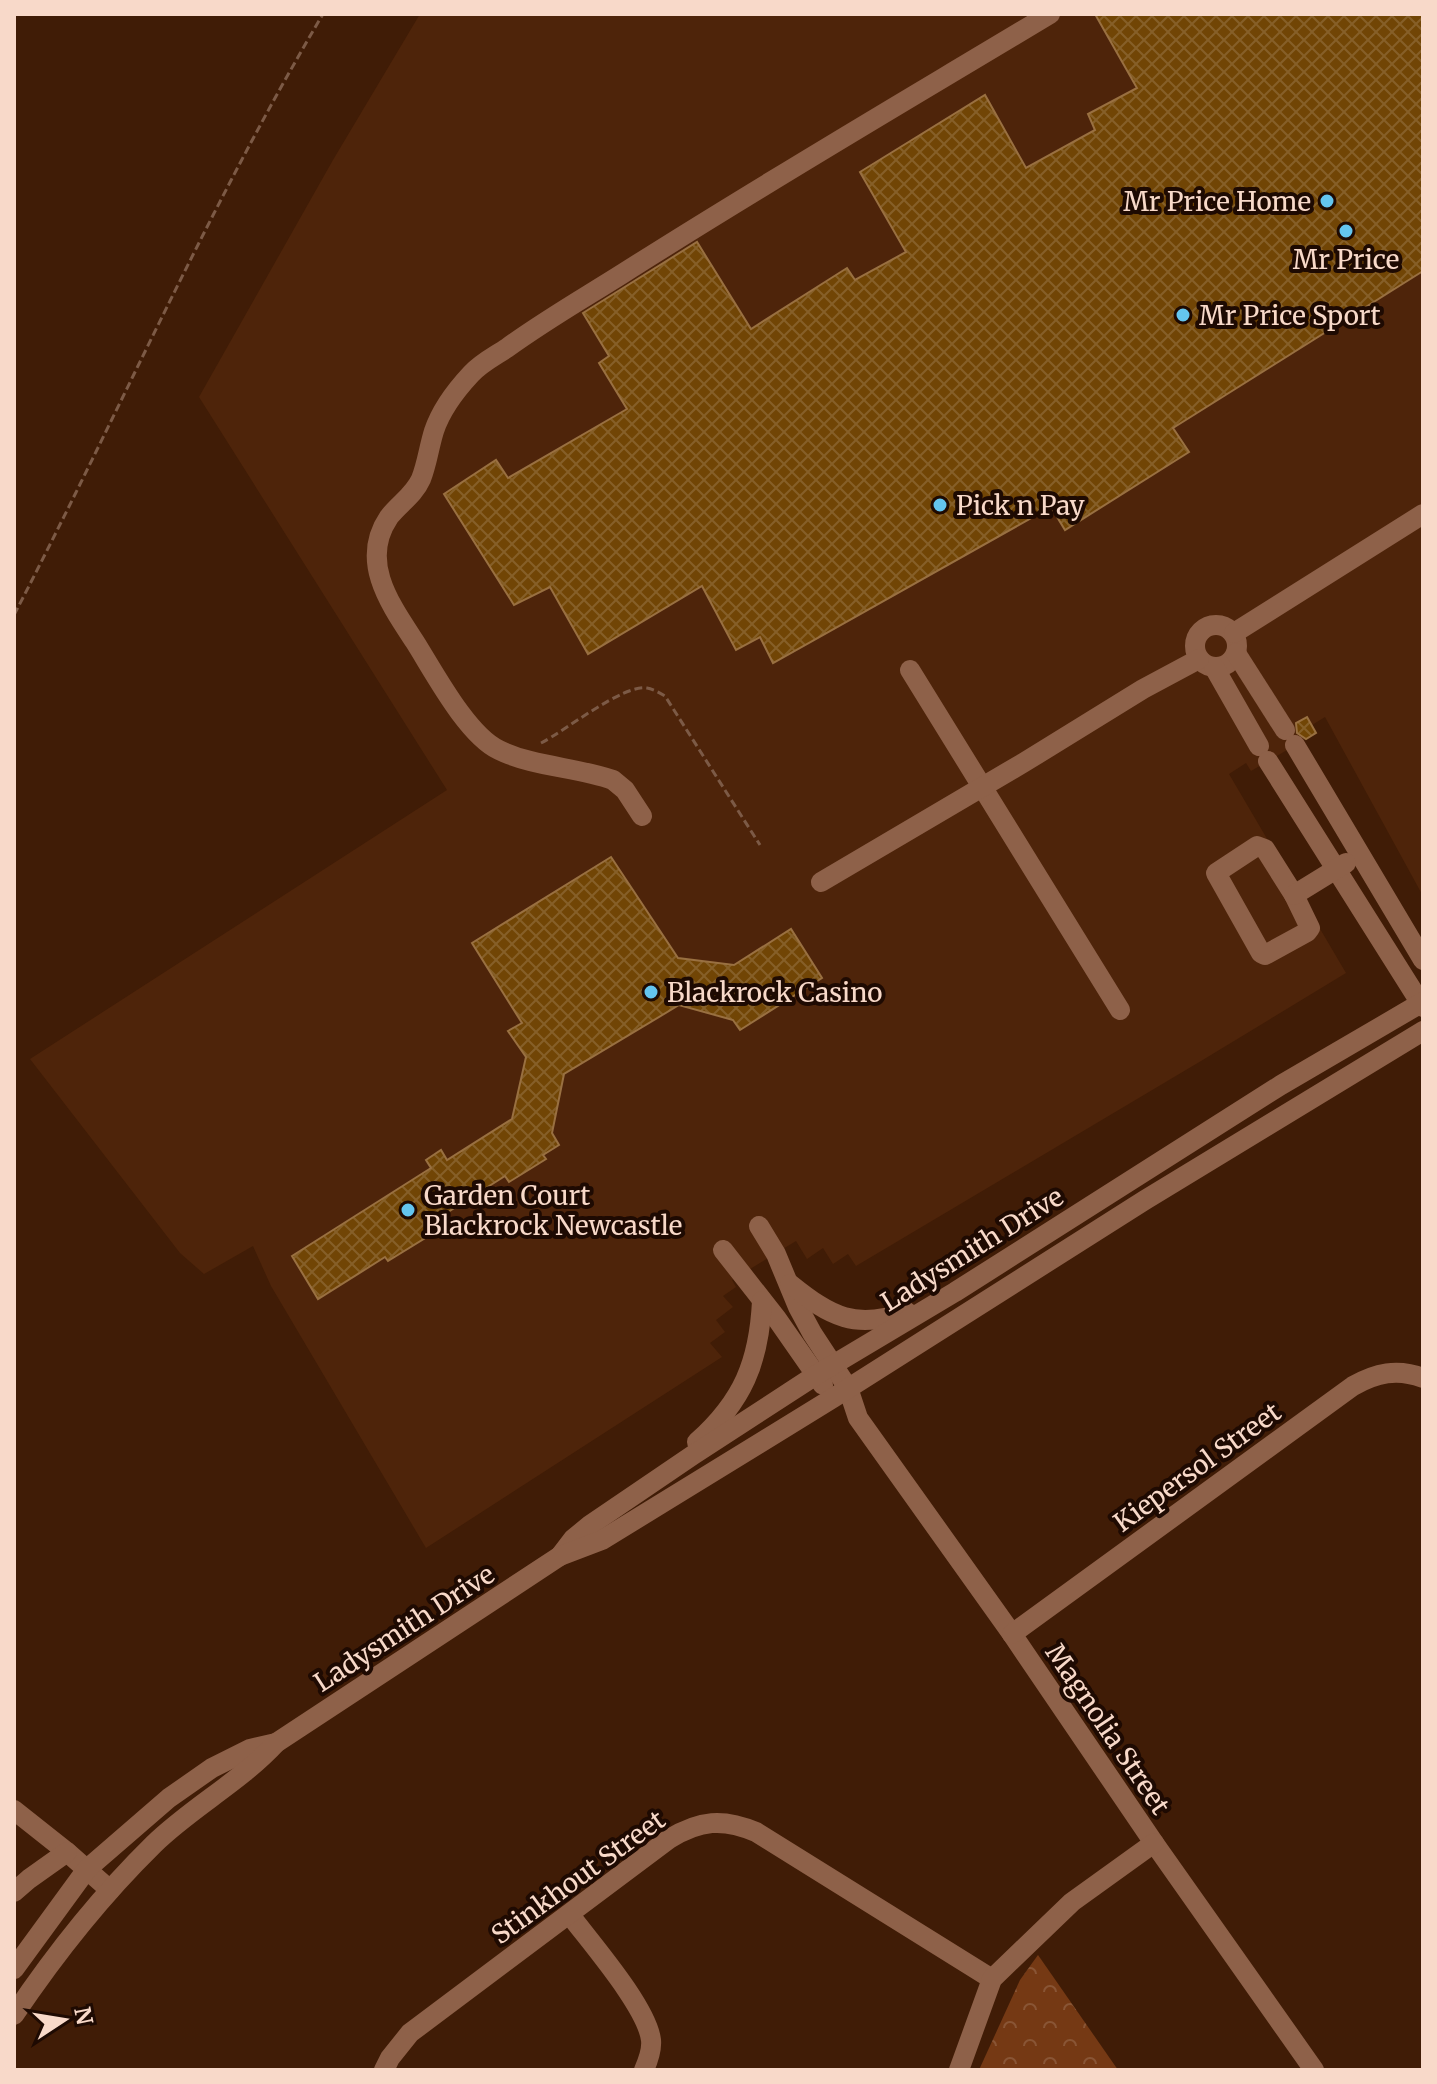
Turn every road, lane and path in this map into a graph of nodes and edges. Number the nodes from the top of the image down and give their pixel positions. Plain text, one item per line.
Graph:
1 (323, 14) edge
2 (1050, 14) edge
3 (1423, 514) edge
4 (14, 615) edge
5 (1235, 643) junction
6 (1207, 663) junction
7 (910, 670) dead end
8 (516, 756) junction
9 (983, 786) junction
10 (642, 816) dead end
11 (760, 845) dead end
12 (1360, 854) junction
13 (1336, 869) junction
14 (821, 882) dead end
15 (1294, 895) junction
16 (1423, 960) edge
17 (1422, 1004) edge
18 (1120, 1010) dead end
19 (1423, 1031) edge
20 (759, 1226) dead end
21 (723, 1250) dead end
22 (787, 1282) junction
23 (955, 1292) junction
24 (762, 1301) junction
25 (824, 1370) junction
26 (1423, 1378) edge
27 (840, 1393) junction
28 (653, 1482) junction
29 (560, 1556) junction
30 (1012, 1634) junction
31 (276, 1743) junction
32 (14, 1810) edge
33 (1154, 1843) junction
34 (67, 1852) junction
35 (87, 1869) junction
36 (110, 1890) junction
37 (14, 1892) edge
38 (570, 1915) junction
39 (14, 1969) edge
40 (992, 1979) junction
41 (14, 2015) edge
42 (384, 2070) edge
43 (644, 2070) edge
44 (959, 2070) edge
45 (1314, 2070) edge

1 - 4 path
2 - 8 street
3 - 5 street
5 - 6 street
5 - 6 street
5 - 12 street
6 - 9 street
6 - 13 street
7 - 9 street
8 - 10 street
8 - 11 path
9 - 14 street
9 - 18 street
12 - 13 street
12 - 16 street
13 - 15 street
13 - 17 street
15 - 15 street
17 - 23 street, Ladysmith Drive
19 - 27 street, Ladysmith Drive
20 - 22 street
21 - 24 street
22 - 23 street
22 - 25 street
23 - 25 street, Ladysmith Drive
24 - 25 street
24 - 28 street
25 - 27 street, Magnolia Street
25 - 28 street, Ladysmith Drive
26 - 30 street, Kiepersol Street
27 - 29 street, Ladysmith Drive
27 - 30 street, Magnolia Street
28 - 29 street, Ladysmith Drive
29 - 31 street, Ladysmith Drive
30 - 33 street, Magnolia Street
31 - 35 street, Ladysmith Drive
31 - 36 street, Ladysmith Drive
32 - 34 street
33 - 40 street
33 - 45 street, Magnolia Street
34 - 35 street
34 - 37 street
35 - 36 street
35 - 39 street, Ladysmith Drive
36 - 41 street, Ladysmith Drive
38 - 40 street, Stinkhout Street
38 - 42 street, Stinkhout Street
38 - 43 street
40 - 44 street

